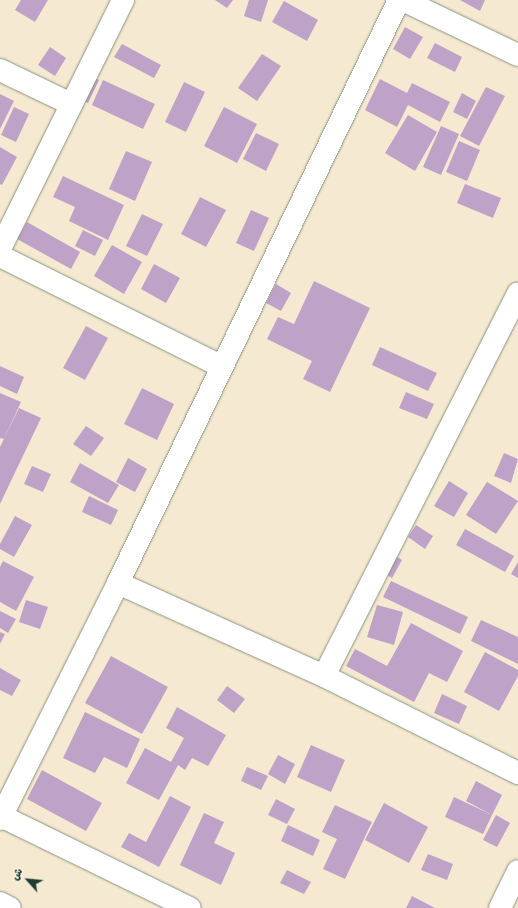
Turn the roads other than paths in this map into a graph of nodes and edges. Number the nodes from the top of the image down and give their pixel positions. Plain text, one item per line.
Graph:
1 (123, 0) edge
2 (399, 0) edge
3 (404, 0) edge
4 (518, 55) edge
5 (0, 70) edge
6 (71, 104) junction
7 (0, 249) edge
8 (0, 256) edge
9 (518, 293) edge
10 (221, 366) junction
11 (118, 583) junction
12 (324, 676) junction
13 (518, 773) edge
14 (1, 817) edge
15 (518, 871) edge
16 (0, 903) edge
17 (10, 908) edge
18 (190, 908) edge
19 (500, 908) edge

1 - 6 street
2 - 10 street
3 - 4 street
5 - 6 street
6 - 7 street
8 - 10 street
9 - 12 street
10 - 11 street
11 - 12 street
11 - 14 street
12 - 13 street
14 - 18 street
15 - 19 street
16 - 17 street

